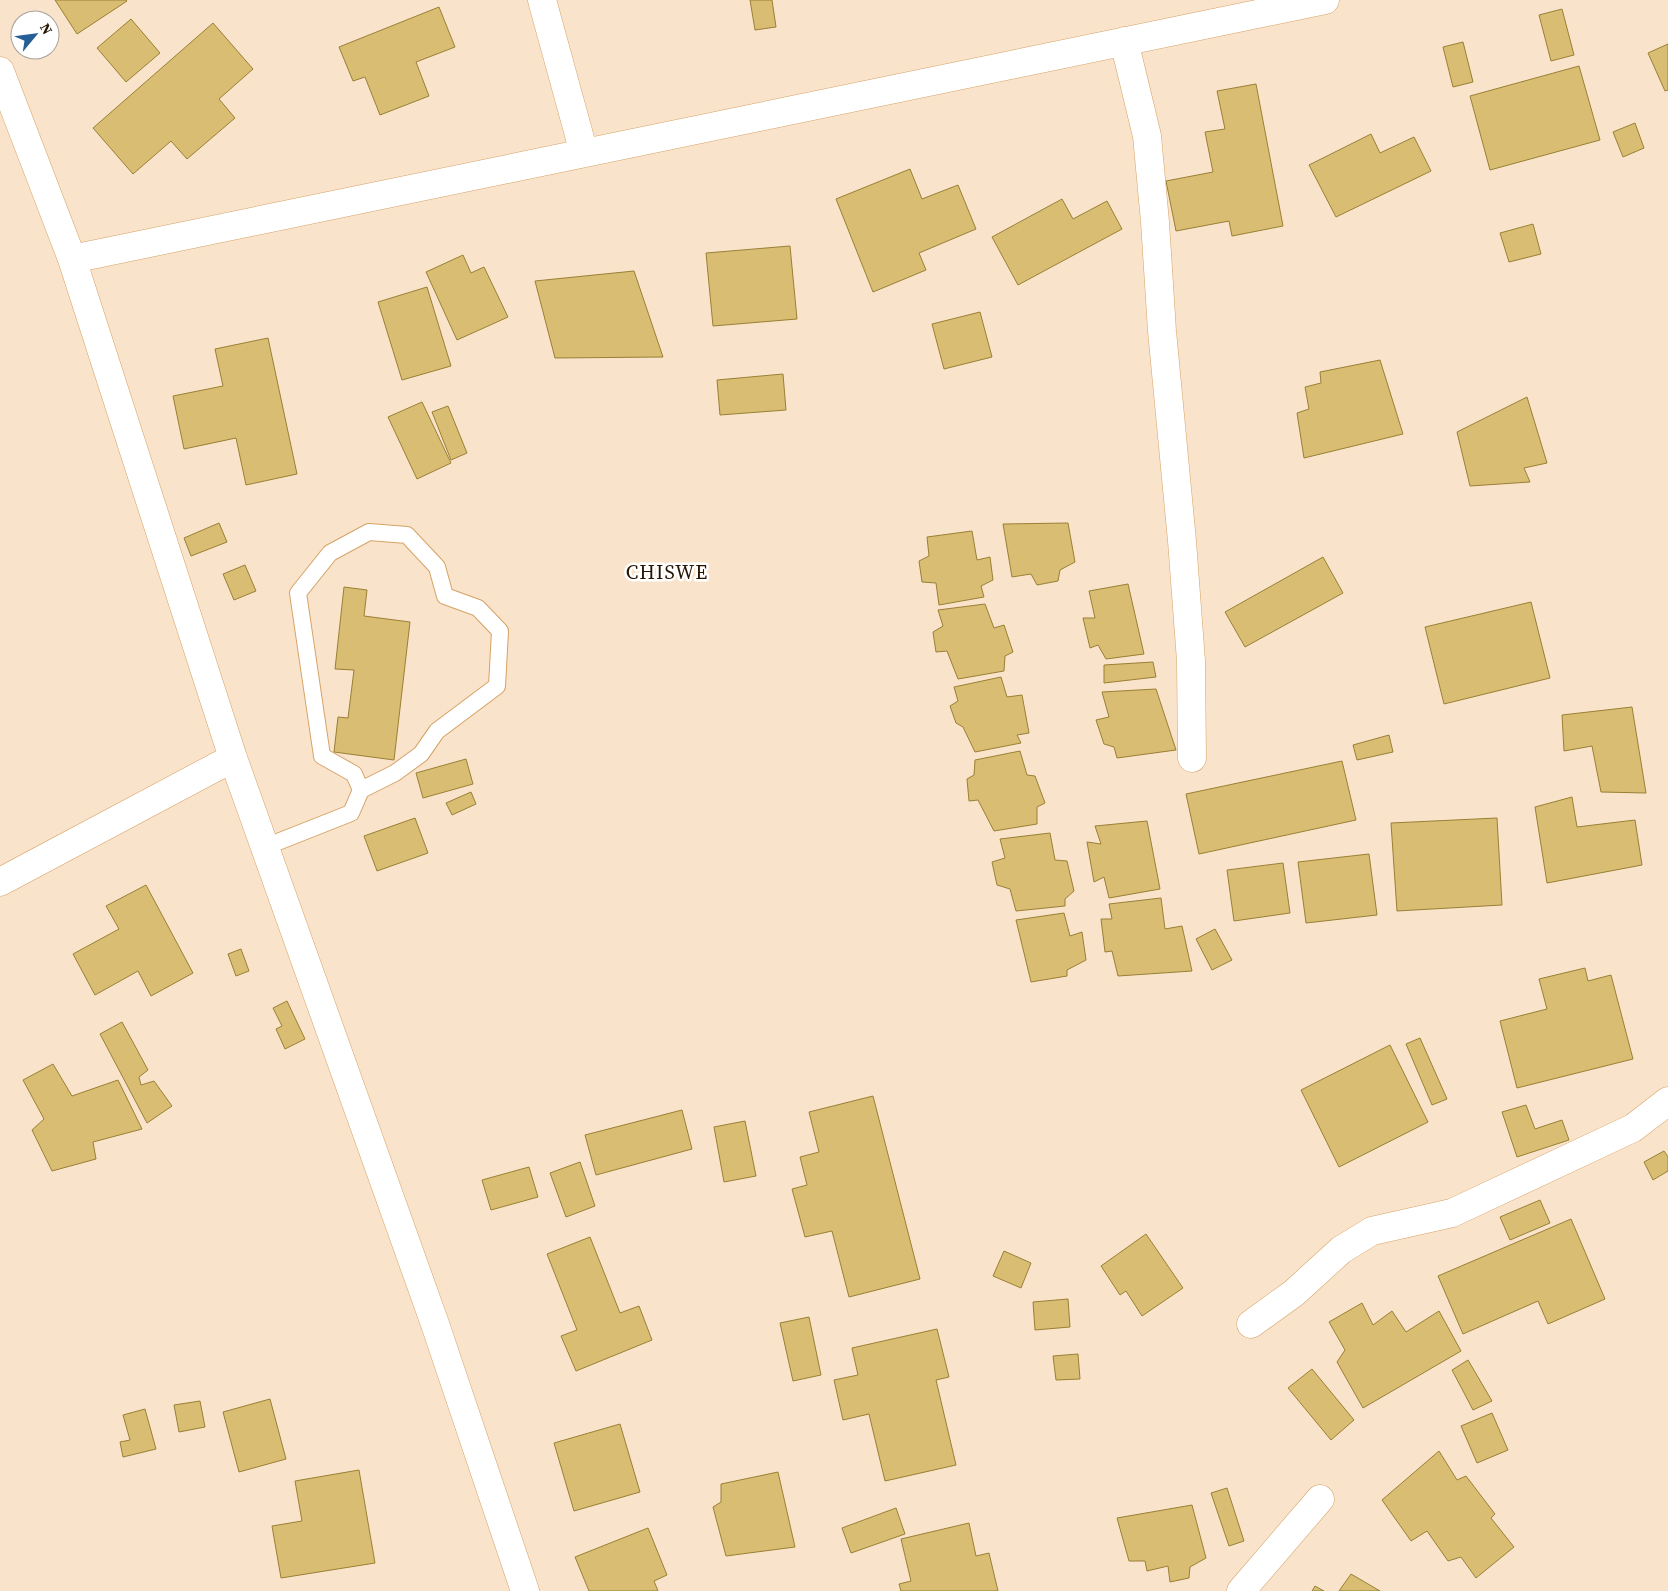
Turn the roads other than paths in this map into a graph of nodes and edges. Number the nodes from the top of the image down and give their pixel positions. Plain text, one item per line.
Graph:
1 (542, 0) edge
2 (1325, 0) edge
3 (1124, 41) junction
4 (0, 71) edge
5 (584, 152) junction
6 (72, 259) junction
7 (233, 758) junction
8 (1192, 758) dead end
9 (361, 790) junction
10 (265, 847) junction
11 (0, 882) edge
12 (1668, 1101) edge
13 (1251, 1324) dead end
14 (1320, 1499) dead end
15 (525, 1591) edge
16 (1240, 1591) edge

1 - 5 street
2 - 3 street
3 - 5 street
3 - 8 street
4 - 6 street
5 - 6 street
6 - 7 street
7 - 10 street
7 - 11 street
9 - 9 lane
9 - 10 lane
10 - 15 street
12 - 13 street
14 - 16 street

